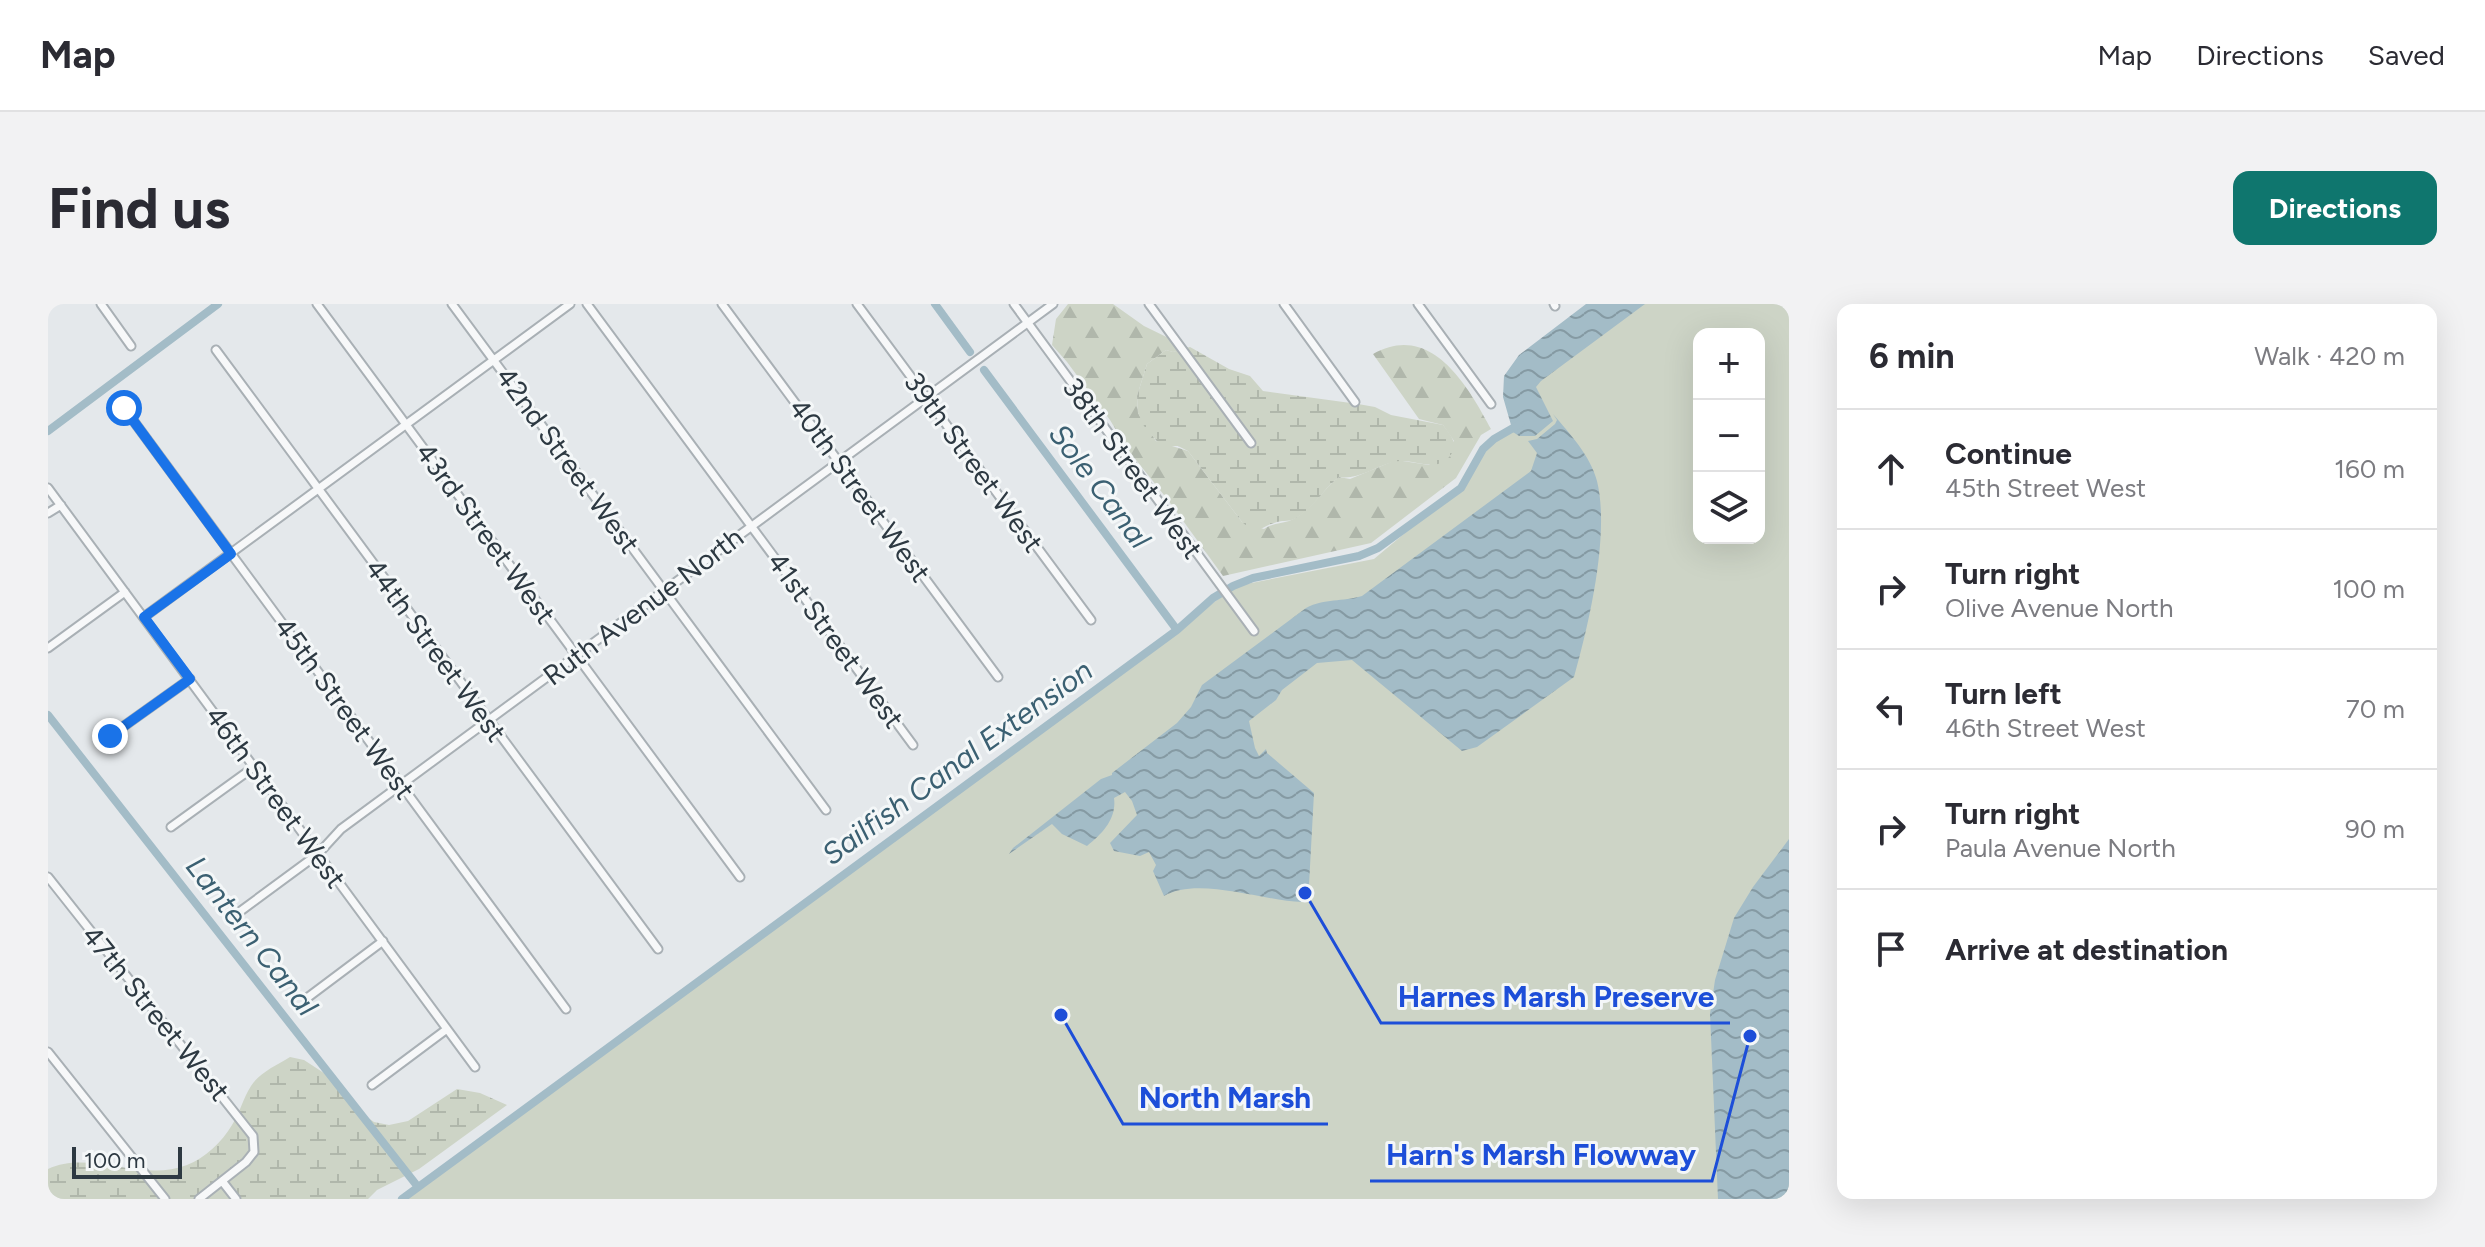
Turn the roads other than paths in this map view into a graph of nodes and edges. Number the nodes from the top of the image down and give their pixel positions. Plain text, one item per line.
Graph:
1 (101, 304) edge
2 (317, 304) edge
3 (452, 304) edge
4 (570, 304) edge
5 (587, 304) edge
6 (722, 304) edge
7 (857, 304) edge
8 (1014, 304) edge
9 (1053, 304) edge
10 (1149, 304) edge
11 (1284, 304) edge
12 (1418, 304) edge
13 (1027, 322) junction
14 (131, 346) dead end
15 (216, 350) dead end
16 (494, 360) junction
17 (926, 398) junction
18 (1355, 402) dead end
19 (1491, 404) dead end
20 (124, 408) dead end
21 (406, 425) junction
22 (1251, 443) dead end
23 (839, 462) junction
24 (48, 488) edge
25 (318, 489) junction
26 (61, 505) junction
27 (48, 513) edge
28 (752, 526) junction
29 (231, 554) junction
30 (664, 591) junction
31 (125, 592) junction
32 (144, 617) junction
33 (1091, 620) dead end
34 (1254, 631) dead end
35 (48, 648) edge
36 (577, 656) junction
37 (998, 677) dead end
38 (190, 679) junction
39 (489, 720) junction
40 (110, 736) dead end
41 (913, 745) dead end
42 (254, 767) junction
43 (402, 785) junction
44 (826, 810) dead end
45 (171, 827) dead end
46 (318, 854) junction
47 (740, 877) dead end
48 (49, 881) edge
49 (238, 913) dead end
50 (383, 941) junction
51 (658, 949) dead end
52 (307, 998) dead end
53 (566, 1009) dead end
54 (447, 1029) junction
55 (48, 1052) edge
56 (475, 1067) dead end
57 (372, 1085) dead end
58 (222, 1181) junction
59 (165, 1199) edge
60 (199, 1199) edge
61 (236, 1199) edge

1 - 14 street
2 - 21 street, 43rd Street West
3 - 16 street, 42nd Street West
4 - 16 street
5 - 28 street, 41st Street West
6 - 23 street, 40th Street West
7 - 17 street, 39th Street West
8 - 13 street, 38th Street West
9 - 13 street, Ruth Avenue North
10 - 22 street
11 - 18 street
12 - 19 street
13 - 17 street, Ruth Avenue North
13 - 34 street, 38th Street West
15 - 25 street, 44th Street West
16 - 21 street
16 - 30 street, 42nd Street West
17 - 23 street, Ruth Avenue North
17 - 33 street, 39th Street West
20 - 29 street, 45th Street West
21 - 25 street
21 - 36 street, 43rd Street West
23 - 28 street, Ruth Avenue North
23 - 37 street, 40th Street West
24 - 26 street, 46th Street West
25 - 29 street
25 - 39 street, 44th Street West
26 - 27 street
26 - 31 street, 46th Street West
28 - 30 street, Ruth Avenue North
28 - 41 street, 41st Street West
29 - 32 street
29 - 43 street, 45th Street West
30 - 36 street, Ruth Avenue North
30 - 44 street, 42nd Street West
31 - 32 street, 46th Street West
31 - 35 street
32 - 38 street, 46th Street West
36 - 39 street, Ruth Avenue North
36 - 47 street, 43rd Street West
38 - 40 street
38 - 42 street, 46th Street West
39 - 43 street, Ruth Avenue North
39 - 51 street, 44th Street West
42 - 45 street
42 - 46 street, 46th Street West
43 - 46 street, Ruth Avenue North
43 - 53 street, 45th Street West
46 - 49 street, Ruth Avenue North
46 - 50 street, 46th Street West
48 - 58 street, 47th Street West
50 - 52 street
50 - 54 street, 46th Street West
54 - 56 street, 46th Street West
54 - 57 street
55 - 59 street
58 - 60 street
58 - 61 street

